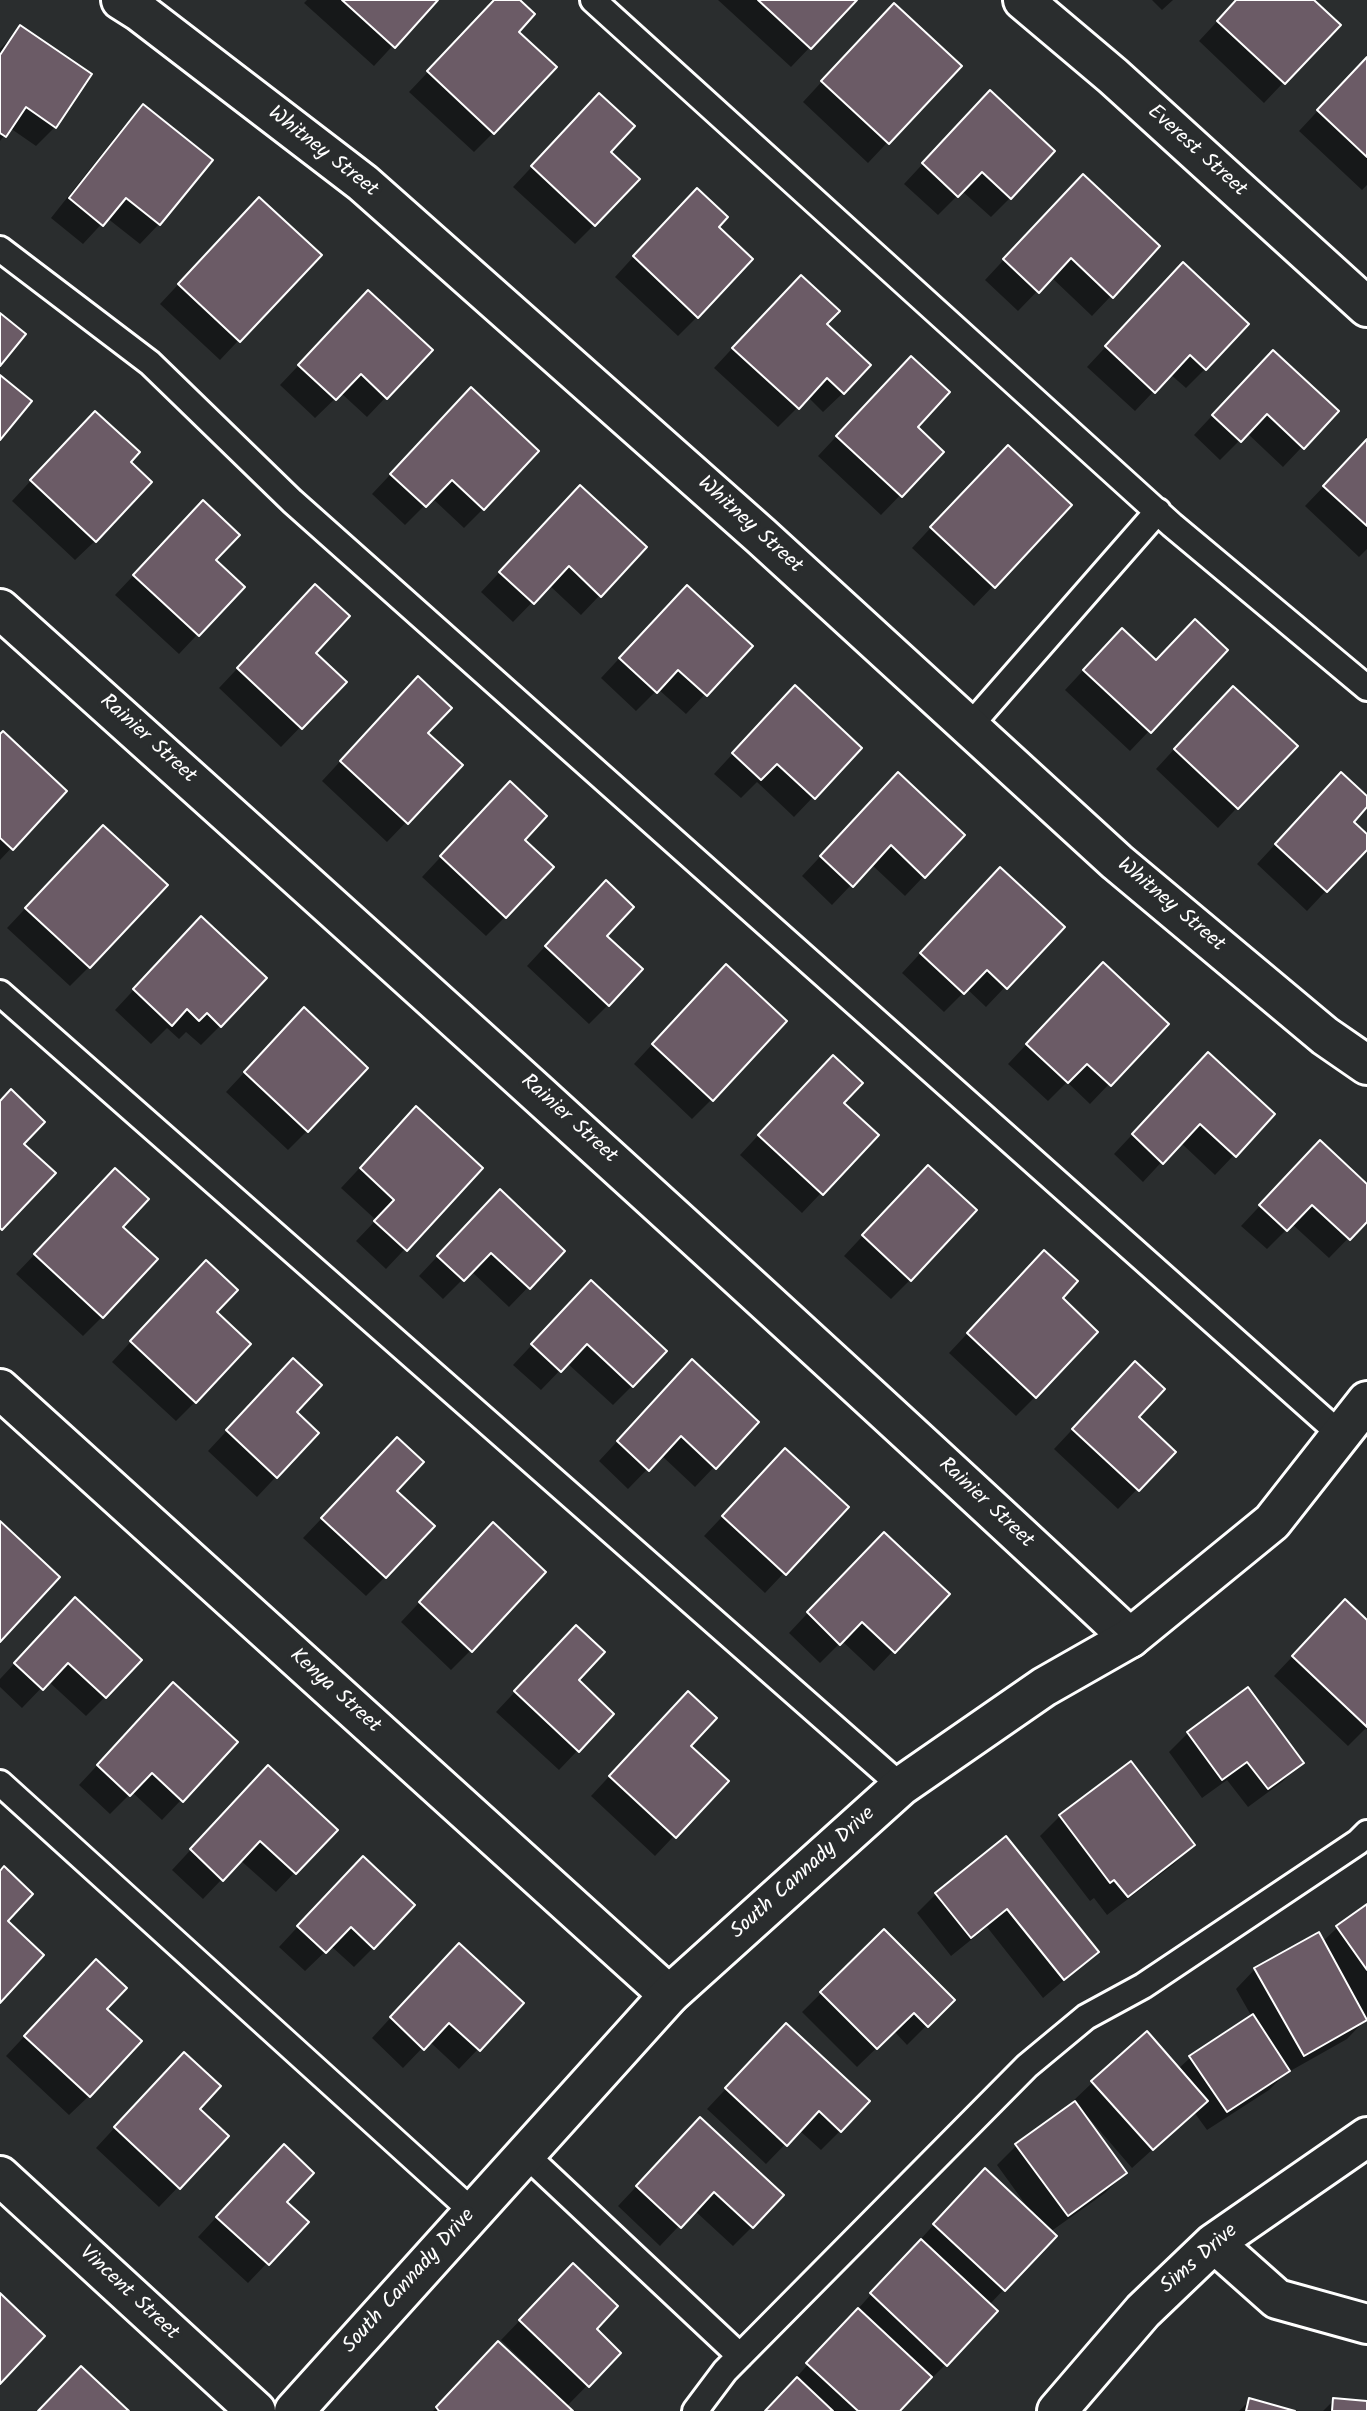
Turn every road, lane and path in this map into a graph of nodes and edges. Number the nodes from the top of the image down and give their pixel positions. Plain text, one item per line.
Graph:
1 (121, 0) edge
2 (593, 0) edge
3 (1023, 0) edge
4 (0, 249) edge
5 (1367, 307) edge
6 (1158, 511) junction
7 (0, 609) edge
8 (1367, 688) edge
9 (969, 727) junction
10 (0, 993) edge
11 (1367, 1065) edge
12 (0, 1389) edge
13 (1367, 1401) edge
14 (1341, 1435) junction
15 (1130, 1638) junction
16 (0, 1783) edge
17 (901, 1786) junction
18 (1367, 1833) edge
19 (668, 1995) junction
20 (1367, 2137) edge
21 (525, 2154) junction
22 (0, 2176) edge
23 (473, 2213) junction
24 (1214, 2243) junction
25 (1367, 2324) edge
26 (740, 2356) junction
27 (256, 2411) edge
28 (294, 2411) edge
29 (695, 2411) edge
30 (1057, 2411) edge

1 - 9 street, Whitney Street
2 - 6 lane
3 - 5 street, Everest Street
4 - 14 lane
6 - 8 lane
6 - 9 lane
7 - 15 street, Rainier Street
9 - 11 street, Whitney Street
10 - 17 lane
12 - 19 street, Kenya Street
13 - 14 street, South Cannady Drive
14 - 15 street, South Cannady Drive
15 - 17 street, South Cannady Drive
16 - 23 lane
17 - 19 street, South Cannady Drive
18 - 26 lane
19 - 21 street, South Cannady Drive
20 - 24 street, Sims Drive
21 - 23 street, South Cannady Drive
21 - 26 lane
22 - 27 street, Vincent Street
23 - 28 street, South Cannady Drive
24 - 25 street
24 - 30 street, Sims Drive
26 - 29 lane

